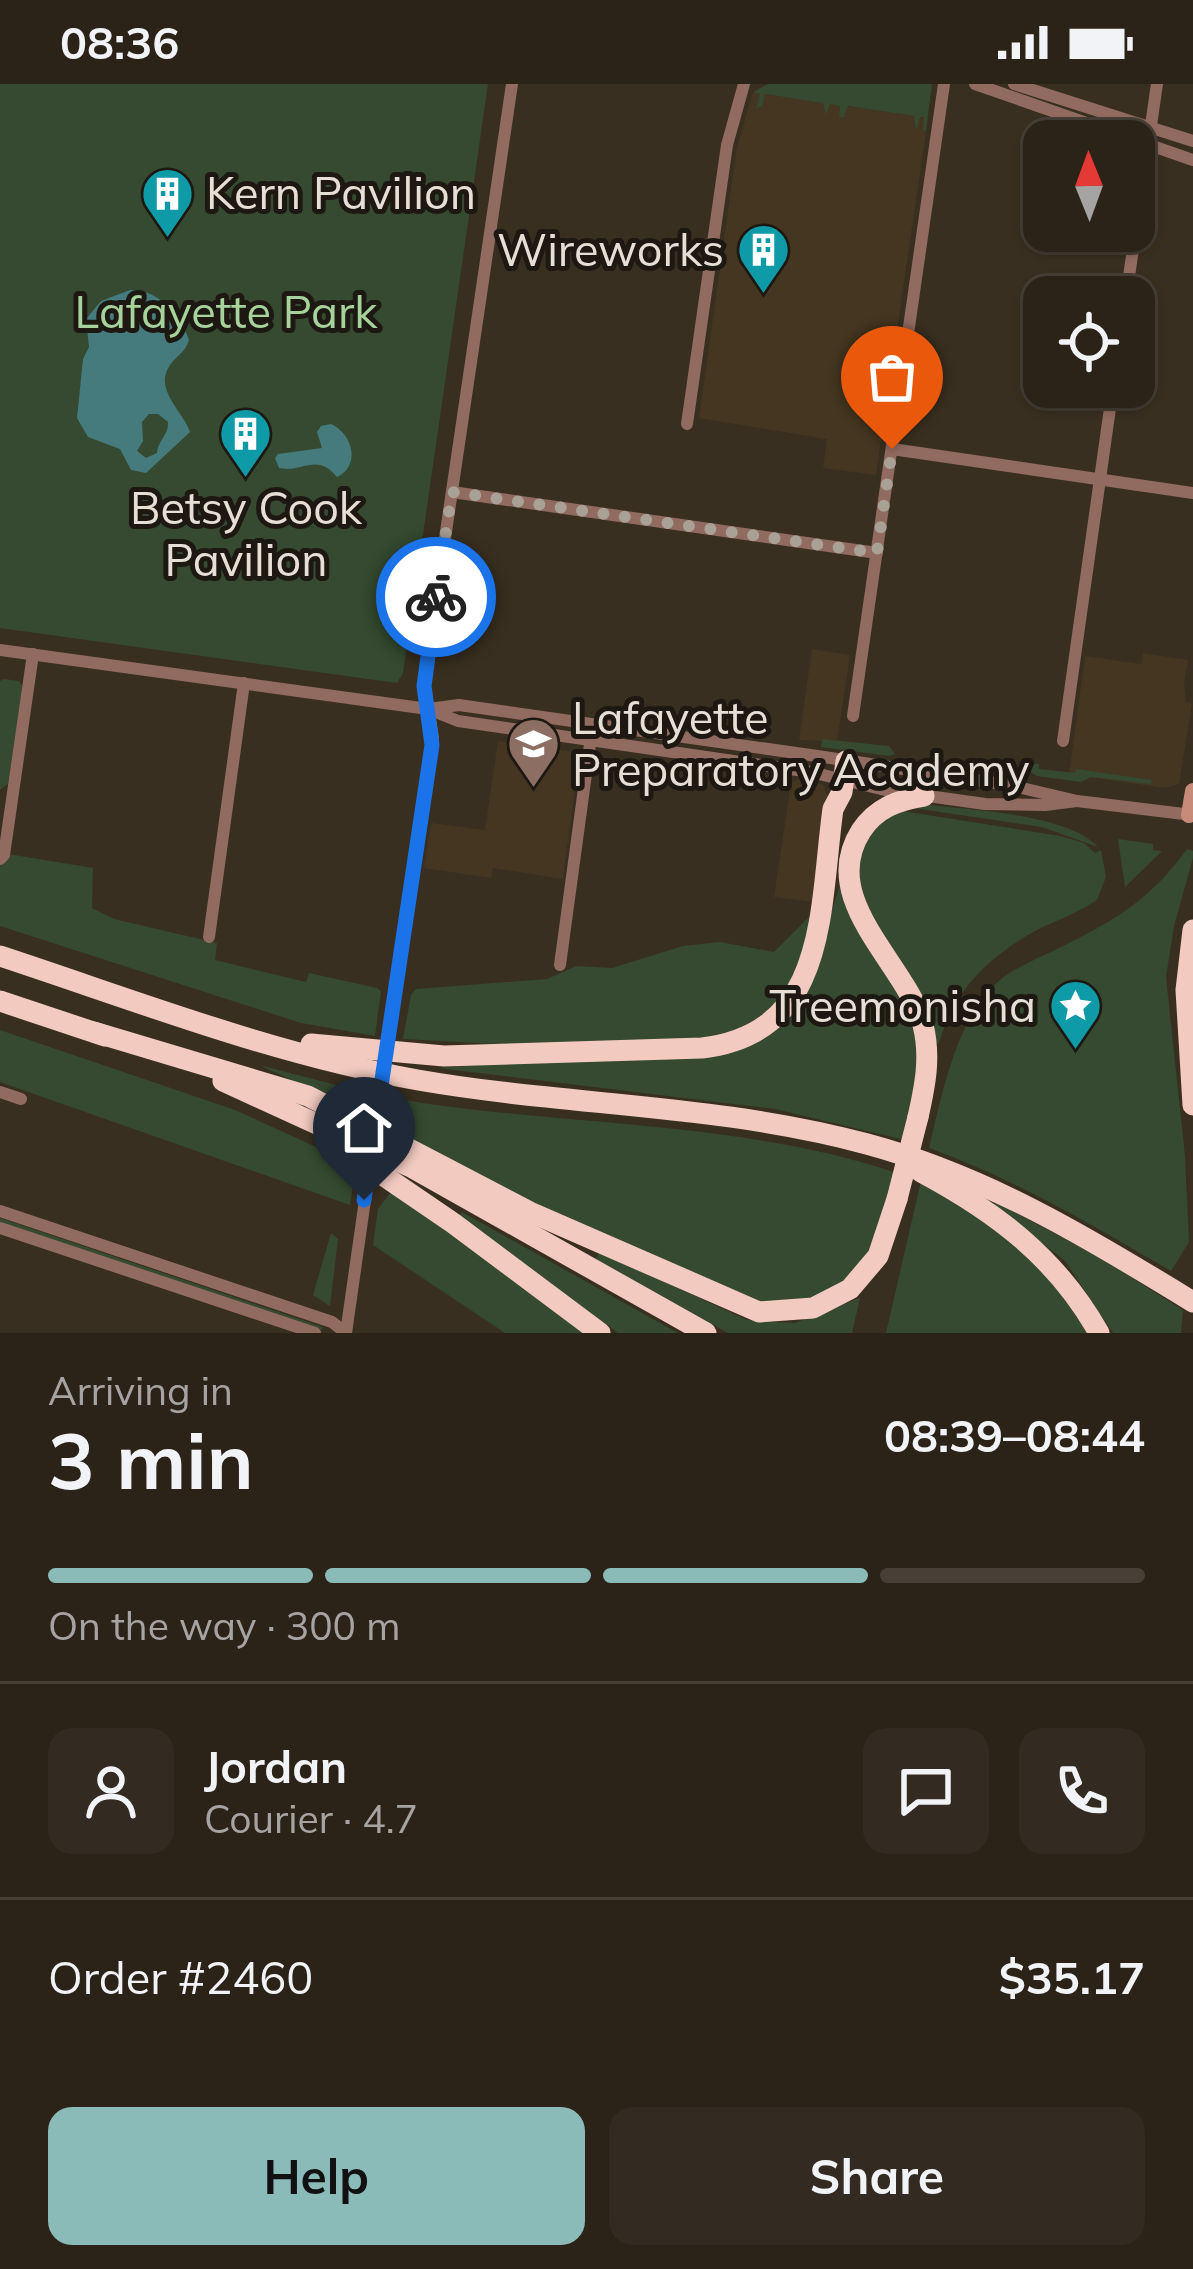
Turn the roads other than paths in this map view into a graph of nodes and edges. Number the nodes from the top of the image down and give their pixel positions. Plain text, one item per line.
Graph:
1 (512, 84) edge
2 (744, 84) edge
3 (944, 84) edge
4 (975, 84) edge
5 (1014, 84) edge
6 (1157, 84) edge
7 (1095, 120) edge
8 (1107, 120) edge
9 (1151, 120) edge
10 (1155, 137) edge
11 (1155, 139) edge
12 (1193, 141) edge
13 (1193, 160) edge
14 (1110, 408) edge
15 (688, 424) dead end
16 (892, 449) junction
17 (1100, 479) junction
18 (452, 492) junction
19 (1193, 493) edge
20 (877, 553) junction
21 (0, 650) edge
22 (33, 654) junction
23 (244, 683) junction
24 (428, 710) junction
25 (853, 716) dead end
26 (593, 724) junction
27 (591, 741) junction
28 (1063, 741) dead end
29 (844, 777) junction
30 (1193, 791) edge
31 (924, 796) junction
32 (1077, 800) junction
33 (1191, 815) edge
34 (0, 859) edge
35 (1193, 930) edge
36 (209, 938) dead end
37 (0, 956) edge
38 (560, 965) dead end
39 (0, 1000) edge
40 (94, 1032) junction
41 (233, 1032) junction
42 (0, 1092) edge
43 (22, 1099) dead end
44 (275, 1102) junction
45 (1193, 1105) edge
46 (868, 1144) junction
47 (0, 1211) edge
48 (0, 1228) edge
49 (1193, 1301) edge
50 (315, 1333) edge
51 (346, 1333) edge
52 (600, 1333) edge
53 (706, 1333) edge
54 (1099, 1333) edge

1 - 18 street
2 - 15 street
3 - 16 street
4 - 7 street
5 - 8 street
6 - 9 street
10 - 12 street
11 - 13 street
14 - 17 street
16 - 17 street
16 - 20 street
17 - 19 street
17 - 28 street
18 - 20 street
18 - 24 street
20 - 25 street
21 - 22 street
22 - 23 street
22 - 34 street
23 - 24 street
23 - 36 street
24 - 26 street
24 - 27 street
24 - 51 street, bridge
26 - 27 street
26 - 29 street
27 - 29 street
27 - 38 street
29 - 31 street
29 - 32 street
29 - 41 highway
30 - 33 main road
31 - 32 street
31 - 40 highway, bridge
32 - 33 street
35 - 45 highway
37 - 41 highway
39 - 40 highway
40 - 44 highway
41 - 46 highway
42 - 43 street
44 - 52 highway
44 - 53 highway
46 - 49 highway
46 - 54 highway
47 - 51 street
48 - 50 street

